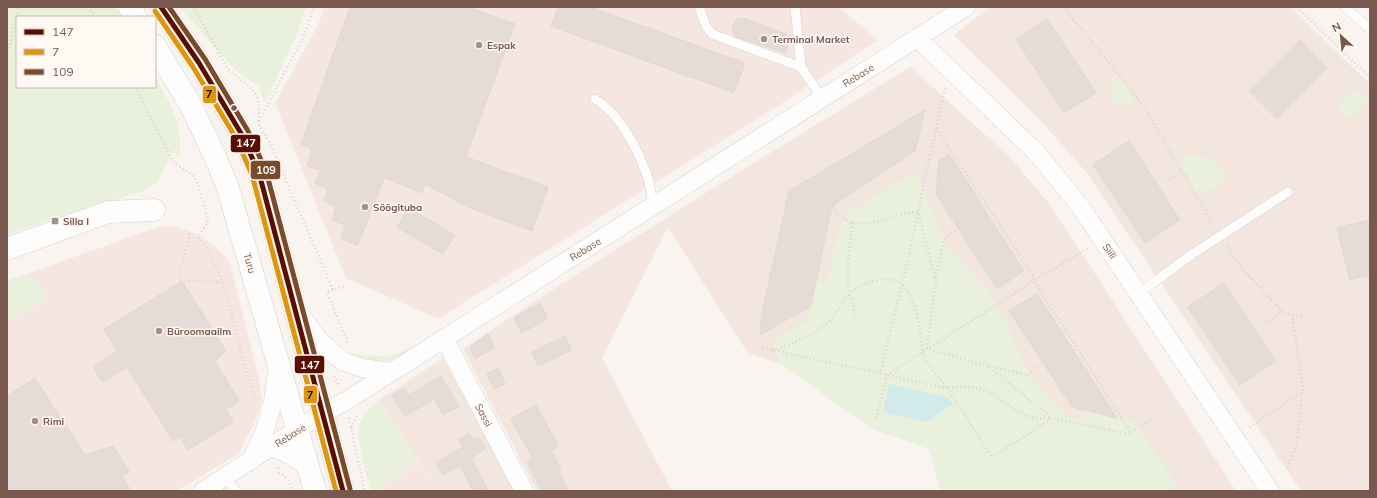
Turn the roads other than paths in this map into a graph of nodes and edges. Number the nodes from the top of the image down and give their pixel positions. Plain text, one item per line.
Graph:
1 (129, 7) edge
2 (161, 7) edge
3 (699, 7) edge
4 (795, 7) edge
5 (966, 7) edge
6 (1345, 7) edge
7 (135, 16) edge
8 (1370, 29) edge
9 (918, 38) junction
10 (156, 48) edge
11 (801, 68) junction
12 (822, 98) junction
13 (595, 99) dead end
14 (1288, 192) dead end
15 (653, 206) junction
16 (154, 210) dead end
17 (7, 249) edge
18 (1139, 293) junction
19 (294, 305) junction
20 (444, 338) junction
21 (278, 362) junction
22 (391, 372) junction
23 (323, 413) junction
24 (298, 430) junction
25 (271, 447) junction
26 (251, 461) junction
27 (308, 466) junction
28 (225, 477) junction
29 (203, 491) edge
30 (236, 491) edge
31 (315, 491) edge
32 (343, 491) edge
33 (524, 491) edge
34 (1270, 491) edge

1 - 7 main road
2 - 19 main road
3 - 11 lane
4 - 11 lane
5 - 9 street, Rebase
6 - 8 lane
9 - 12 street, Rebase
9 - 18 street, Siili
10 - 21 main road, Turu
11 - 12 lane
12 - 15 street, Rebase
13 - 15 lane
14 - 18 lane
15 - 20 street, Rebase
16 - 17 main road
18 - 34 street, Siili
19 - 22 street
19 - 23 main road
20 - 22 street, Rebase
20 - 33 street, Sassi
21 - 24 main road, Turu
21 - 26 street
22 - 23 street, Rebase
23 - 24 street, Rebase
23 - 32 main road
24 - 25 street, Rebase
24 - 27 main road, Turu
25 - 26 street, Rebase
25 - 27 street
26 - 28 street, Rebase
27 - 31 main road, Turu
28 - 29 street, Rebase
28 - 30 lane

